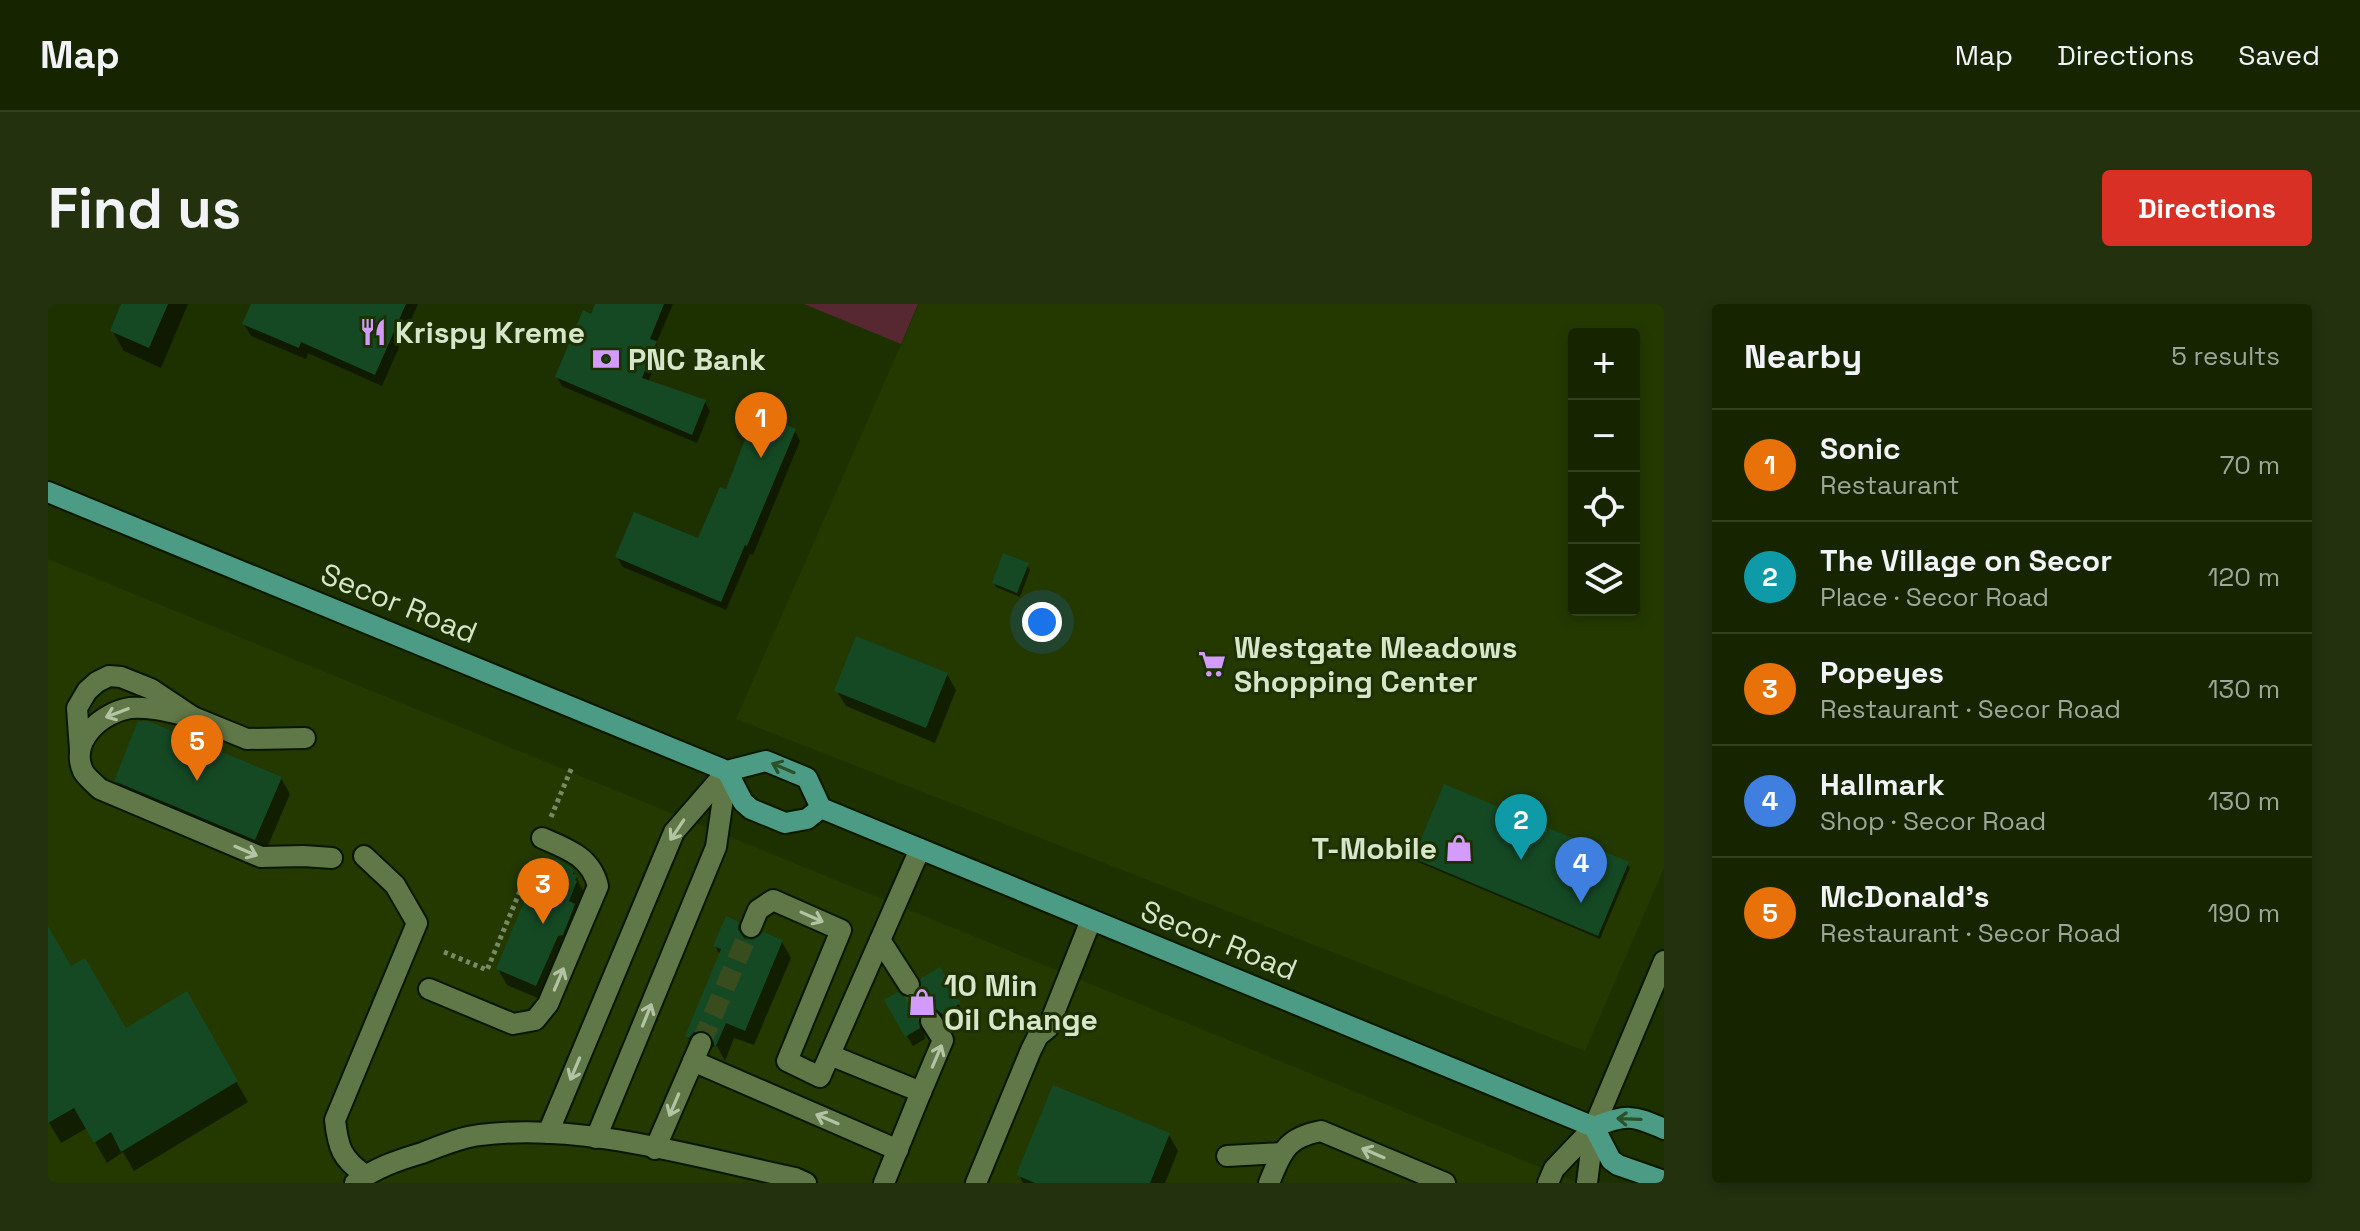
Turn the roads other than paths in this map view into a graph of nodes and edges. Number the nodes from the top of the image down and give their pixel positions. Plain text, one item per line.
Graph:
1 (48, 492) edge
2 (193, 717) junction
3 (305, 738) dead end
4 (80, 755) junction
5 (727, 771) junction
6 (821, 808) junction
7 (542, 838) road end
8 (920, 849) junction
9 (364, 856) dead end
10 (332, 858) dead end
11 (1091, 920) junction
12 (751, 927) tunnel mouth
13 (880, 940) junction
14 (1664, 961) edge
15 (909, 985) tunnel mouth
16 (429, 989) dead end
17 (931, 1021) tunnel mouth
18 (830, 1055) junction
19 (921, 1092) junction
20 (1594, 1127) junction
21 (1664, 1129) edge
22 (548, 1133) junction
23 (596, 1138) junction
24 (655, 1149) junction
25 (898, 1150) junction
26 (1282, 1153) junction
27 (1227, 1156) dead end
28 (360, 1179) edge
29 (1664, 1181) edge
30 (806, 1183) edge
31 (884, 1183) edge
32 (976, 1183) edge
33 (1269, 1183) edge
34 (1445, 1183) edge
35 (1548, 1183) edge
36 (1587, 1183) edge

1 - 5 main road, Secor Road
2 - 3 lane
2 -> 4 lane
2 - 4 lane
4 -> 10 lane
6 -> 5 main road
5 - 6 main road
5 -> 22 lane
23 -> 5 lane
6 - 8 main road, Secor Road
16 -> 7 lane
8 - 11 main road, Secor Road
8 - 13 lane
9 - 28 lane
11 - 20 main road, Secor Road
11 - 32 lane
12 -> 18 lane
13 - 15 lane
13 - 18 lane
14 - 20 lane
19 -> 17 lane
18 - 19 lane
19 - 25 lane
21 -> 20 main road
20 - 29 main road
20 - 35 lane
20 - 36 lane
22 - 23 lane
22 - 28 lane
23 - 24 lane
25 -> 24 lane
24 - 30 lane
25 - 31 lane
26 - 27 lane
26 - 33 lane
34 -> 26 lane

